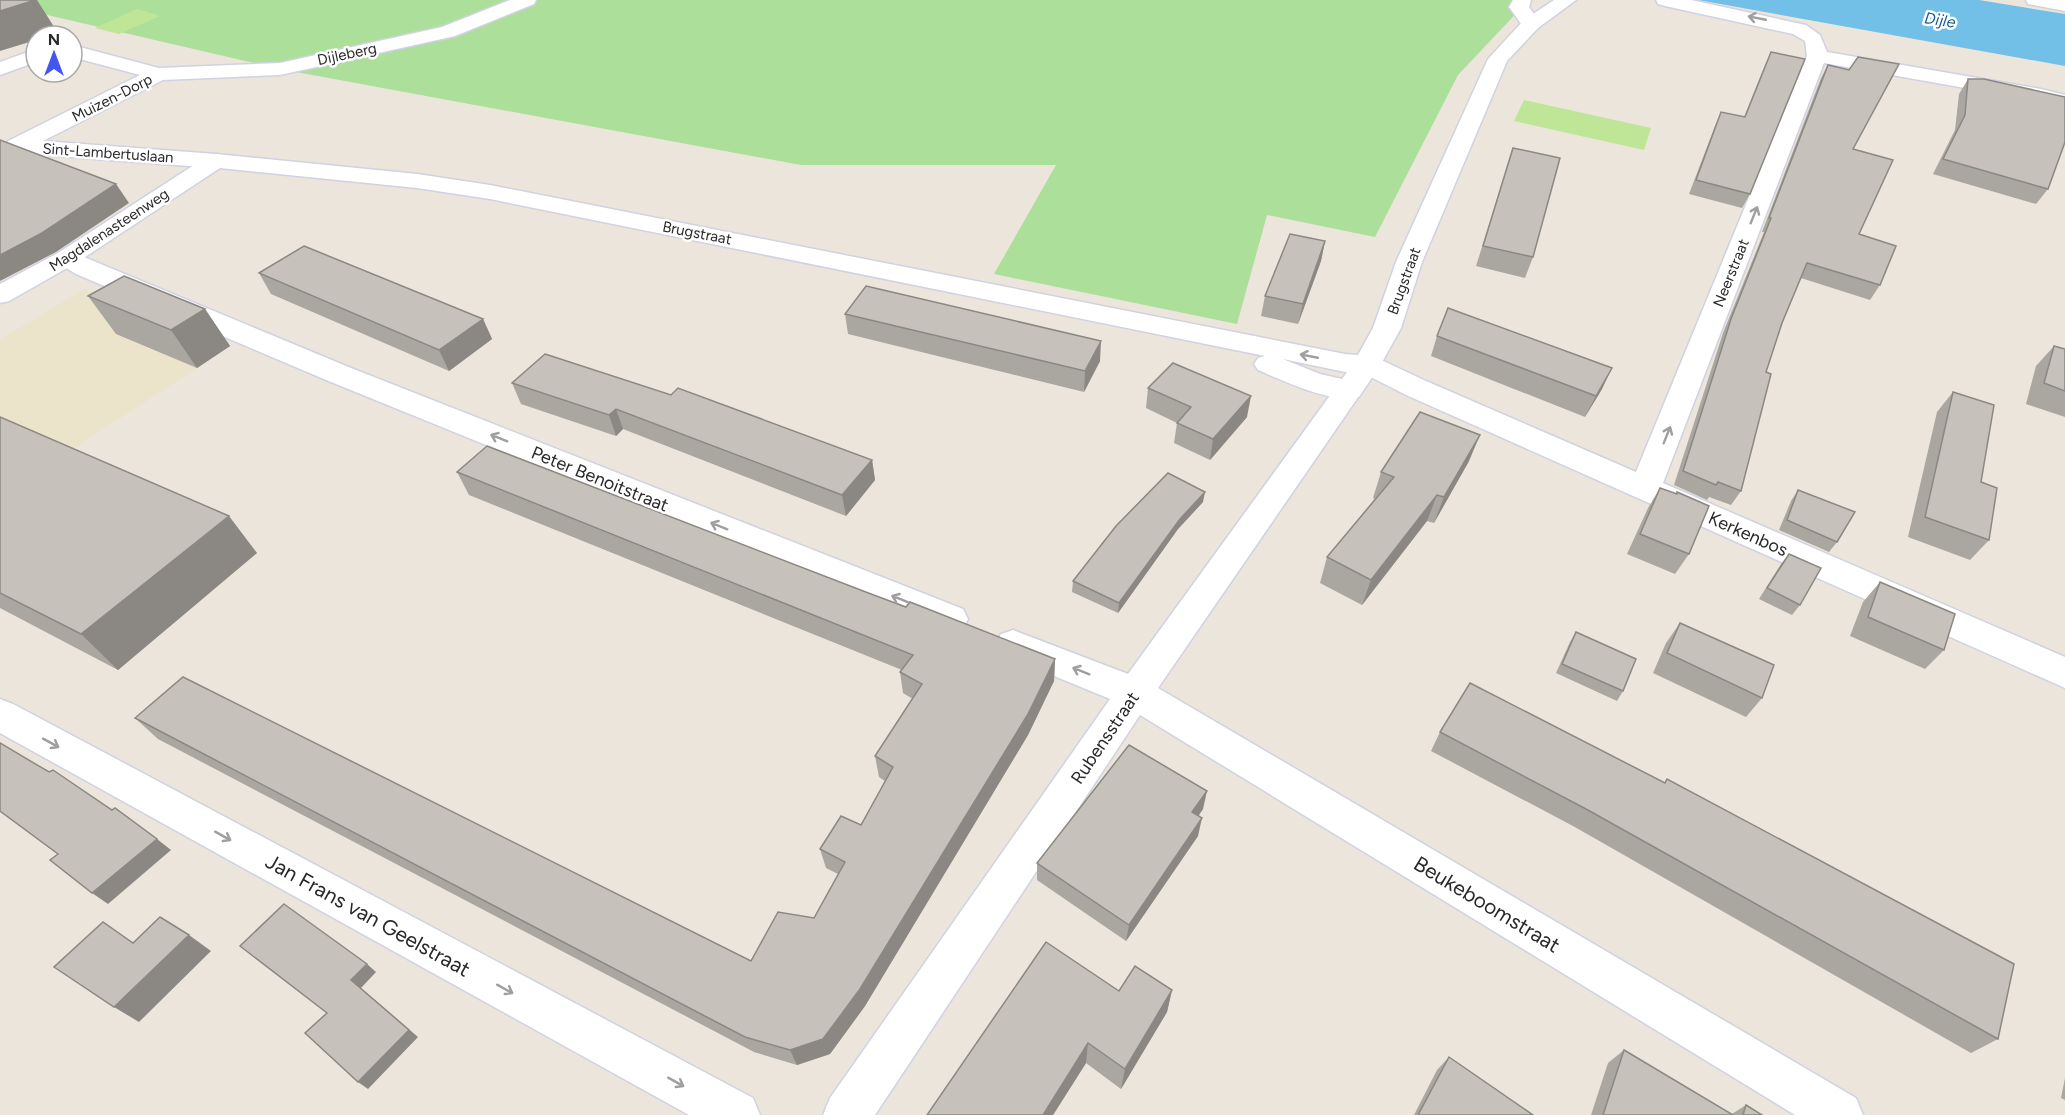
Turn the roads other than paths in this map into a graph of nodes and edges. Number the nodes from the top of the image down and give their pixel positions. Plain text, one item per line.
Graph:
1 (527, 0) edge
2 (1522, 0) edge
3 (1567, 0) edge
4 (1665, 0) edge
5 (2035, 0) edge
6 (2065, 5) edge
7 (1531, 24) junction
8 (84, 54) edge
9 (1817, 56) junction
10 (24, 60) edge
11 (0, 69) edge
12 (159, 74) junction
13 (2065, 102) edge
14 (8, 145) edge
15 (216, 161) junction
16 (67, 258) junction
17 (0, 296) edge
18 (1174, 329) junction
19 (1367, 364) junction
20 (1349, 390) junction
21 (1645, 489) junction
22 (2065, 673) edge
23 (1135, 693) junction
24 (0, 715) edge
25 (736, 1115) edge
26 (847, 1115) edge
27 (1839, 1115) edge

1 - 12 street, Dijleberg
2 - 7 street
3 - 7 street, Brugstraat
9 -> 4 street
5 - 6 street
7 - 19 street, Brugstraat
8 - 12 street, Muizen-Dorp
9 - 13 street
21 -> 9 street, Neerstraat
10 - 11 street
12 - 14 street, Muizen-Dorp
14 - 15 street, Sint-Lambertuslaan
15 - 16 street, Magdalenasteenweg
15 - 18 street, Brugstraat
16 - 17 street, Magdalenasteenweg
23 -> 16 street, Peter Benoitstraat
19 -> 18 street, Brugstraat
18 - 20 street, Brugstraat
19 - 20 street, Rubensstraat
19 - 21 street, Kerkenbos
20 - 23 street, Rubensstraat
21 - 22 street, Kerkenbos
23 - 26 street, Rubensstraat
23 - 27 street, Beukeboomstraat
24 -> 25 street, Jan Frans van Geelstraat

